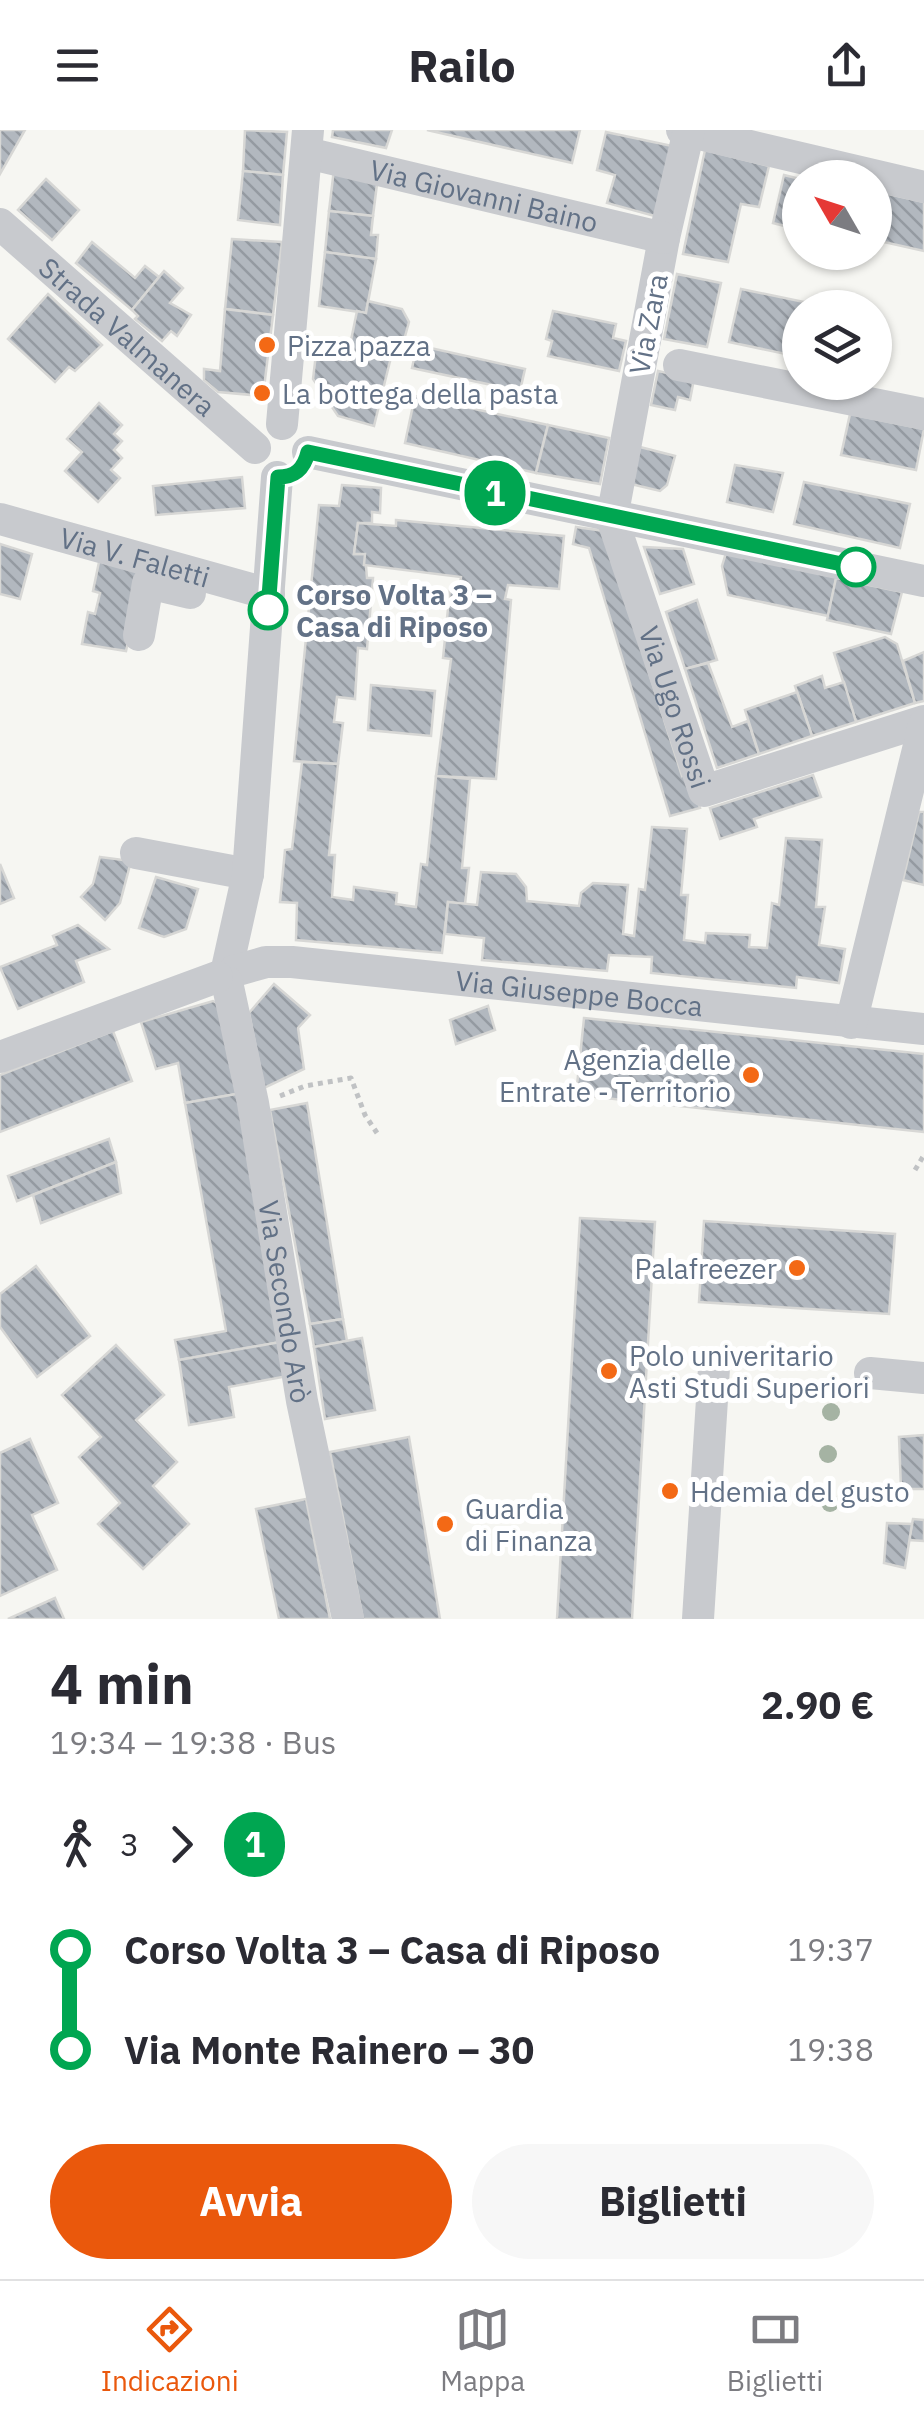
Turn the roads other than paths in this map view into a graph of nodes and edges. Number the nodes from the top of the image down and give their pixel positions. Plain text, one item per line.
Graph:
1 (687, 130) edge
2 (308, 142) edge
3 (924, 187) edge
4 (0, 224) edge
5 (664, 238) junction
6 (680, 365) dead end
7 (924, 414) edge
8 (282, 424) junction
9 (255, 448) junction
10 (308, 452) junction
11 (278, 477) junction
12 (612, 518) junction
13 (0, 519) edge
14 (924, 580) edge
15 (268, 602) junction
16 (139, 635) dead end
17 (924, 724) edge
18 (915, 798) edge
19 (136, 853) dead end
20 (248, 874) junction
21 (227, 973) junction
22 (851, 1022) junction
23 (924, 1029) edge
24 (0, 1057) edge
25 (714, 1368) dead end
26 (870, 1373) dead end
27 (924, 1378) edge
28 (348, 1619) edge
29 (698, 1619) edge

1 - 3 street
1 - 5 street, Via Zara
2 - 5 street, Via Giovanni Baino
2 - 8 street
4 - 9 street, Strada Valmanera
5 - 12 street, Via Zara
6 - 7 street
8 - 9 street
8 - 10 street
9 - 11 street
10 - 11 street
10 - 12 street
11 - 15 street
12 - 14 street
12 - 17 street, Via Ugo Rossi
13 - 15 street, Via V. Faletti
15 - 16 street
15 - 20 street
17 - 18 street
18 - 22 street
19 - 20 street
20 - 21 street
21 - 22 street, Via Giuseppe Bocca
21 - 24 street, Via Giuseppe Bocca
21 - 28 street, Via Secondo Arò
22 - 23 street, Via Giuseppe Bocca
25 - 29 street
26 - 27 street

